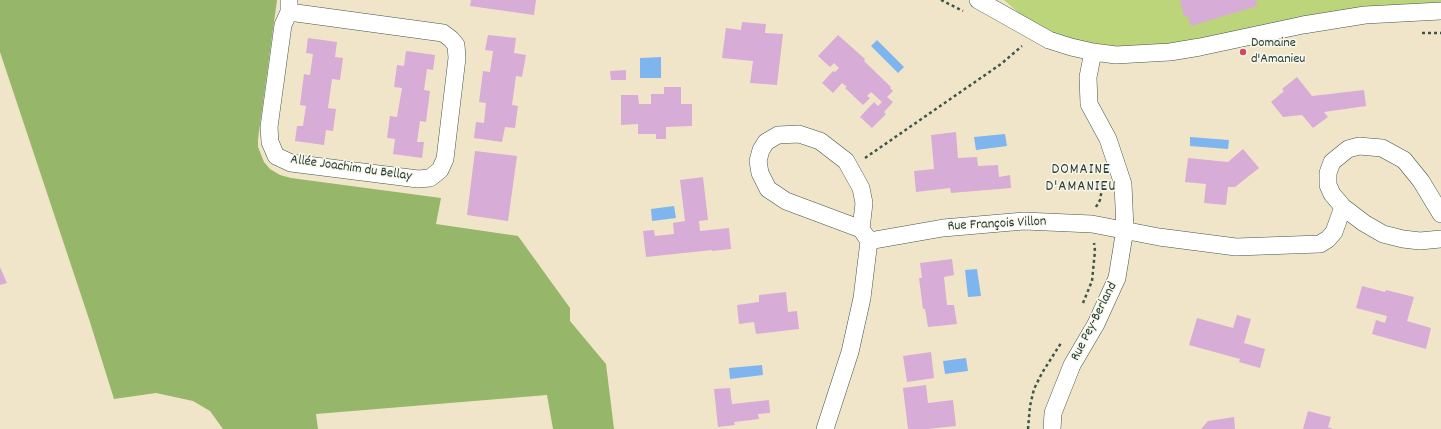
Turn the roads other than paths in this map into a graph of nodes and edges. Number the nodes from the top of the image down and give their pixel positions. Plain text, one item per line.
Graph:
1 (978, 0) edge
2 (289, 6) edge
3 (1002, 6) edge
4 (1441, 11) edge
5 (1093, 52) junction
6 (1343, 207) junction
7 (1441, 214) edge
8 (1125, 229) junction
9 (865, 235) junction
10 (1441, 240) edge
11 (825, 429) edge
12 (1052, 429) edge

1 - 3 street
2 - 2 street, Allée Joachim du Bellay
3 - 5 street
4 - 5 street
5 - 8 street, Rue Pey-Berland
6 - 7 street
6 - 8 street, Rue François Villon
6 - 10 street
8 - 9 street, Rue François Villon
8 - 12 street, Rue Pey-Berland
9 - 9 street
9 - 11 street

